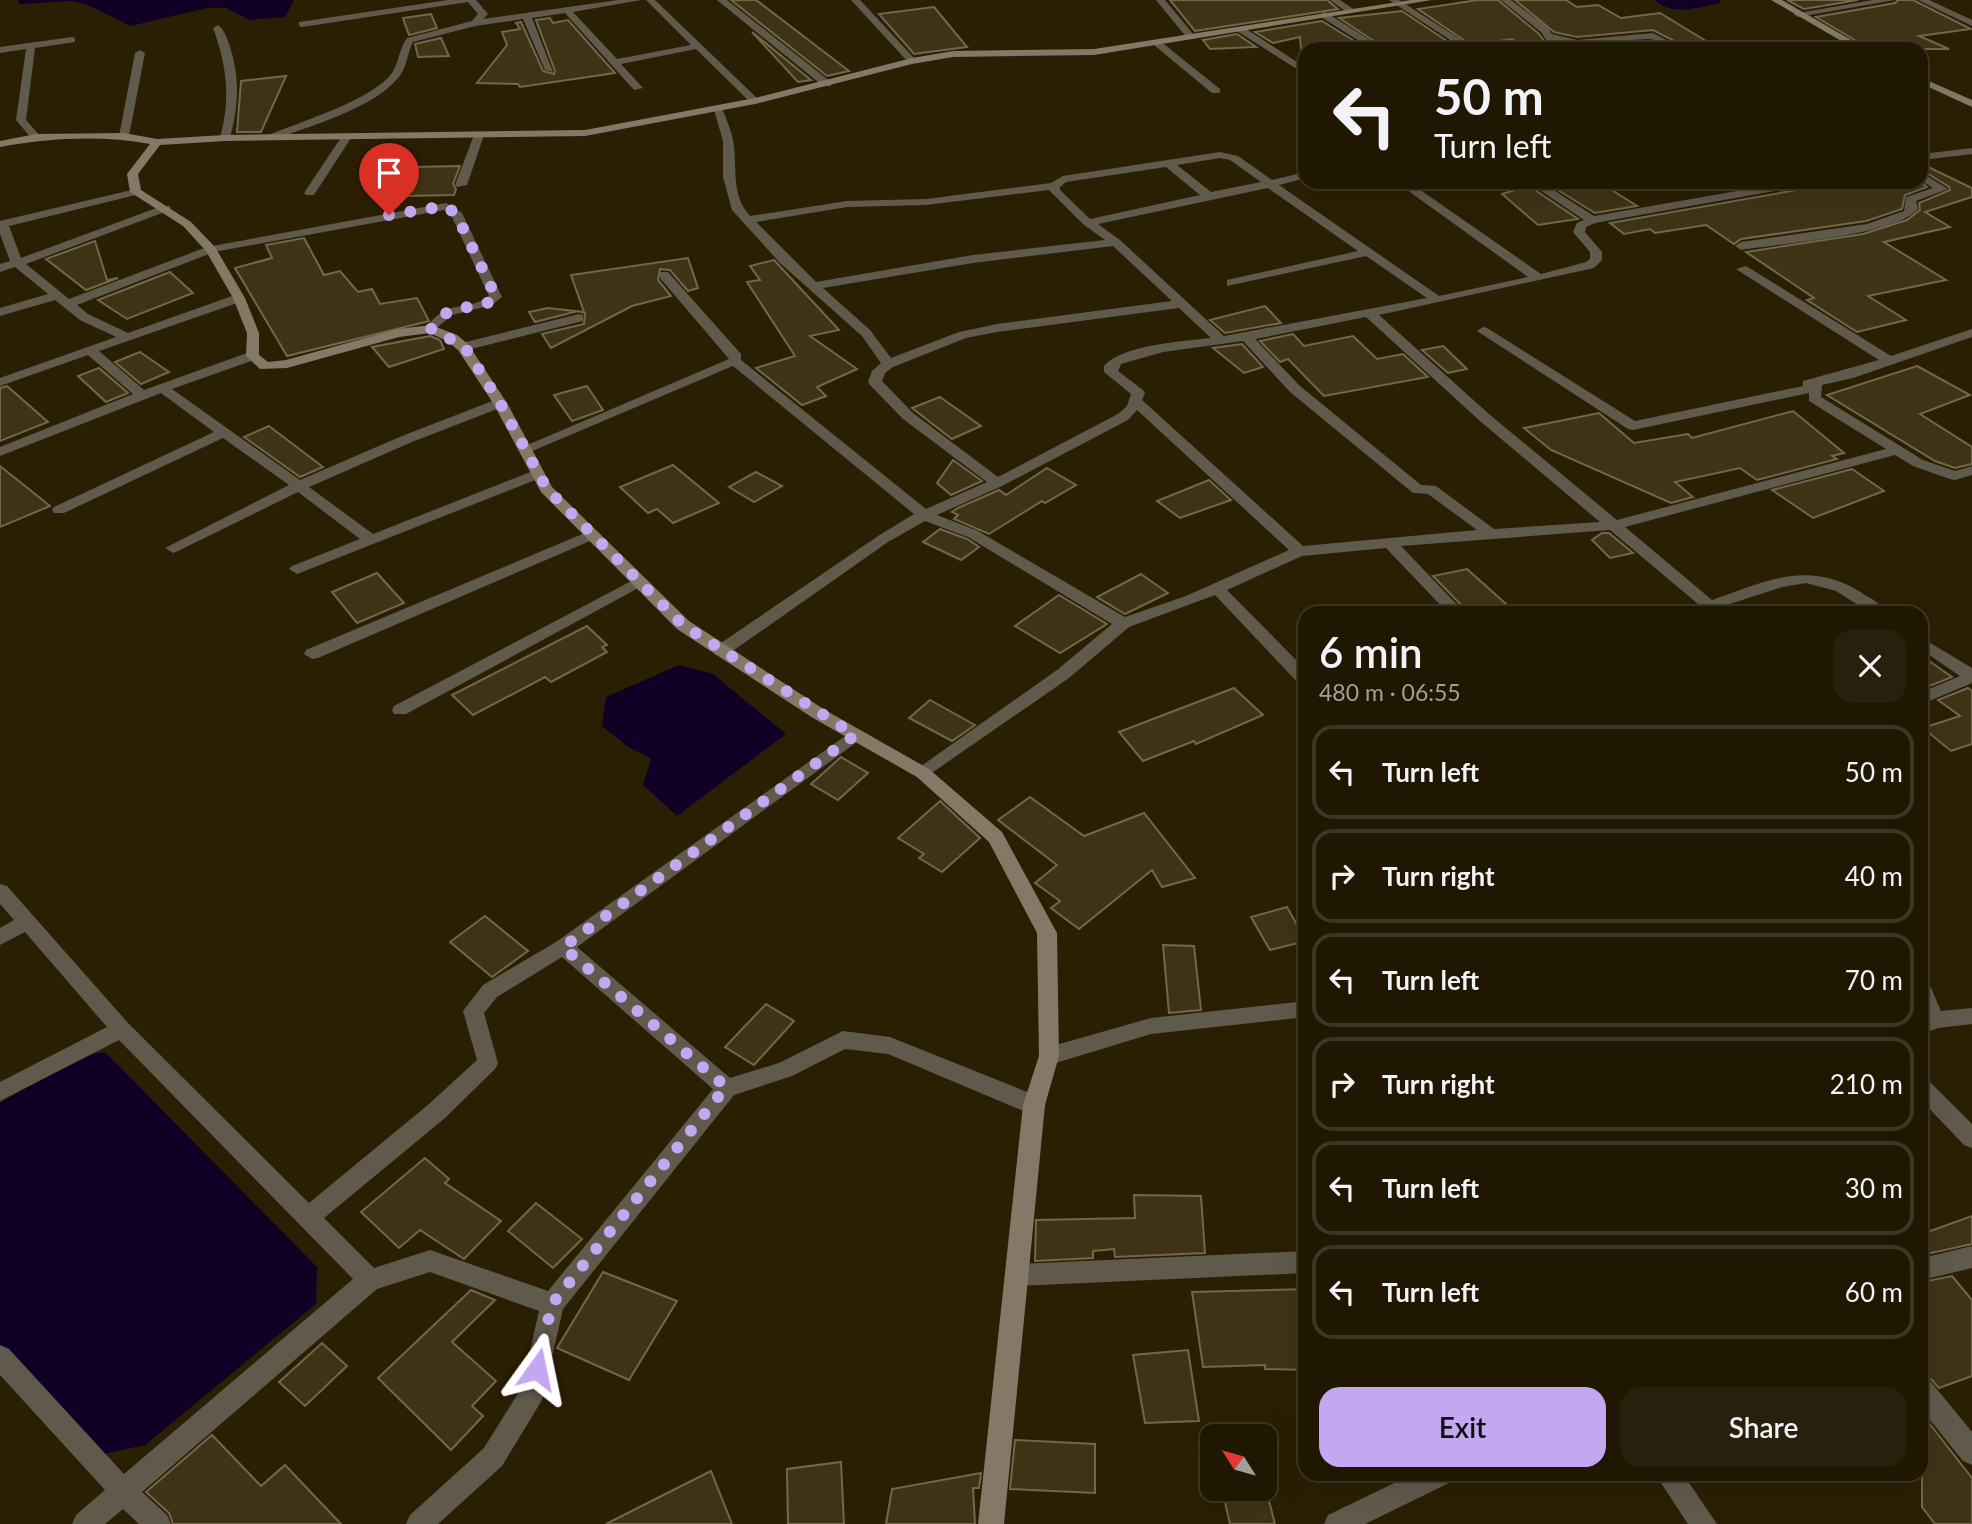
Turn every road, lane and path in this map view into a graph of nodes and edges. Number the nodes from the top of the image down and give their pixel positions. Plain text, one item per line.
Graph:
1 (469, 0) edge
2 (637, 0) edge
3 (650, 0) edge
4 (721, 0) edge
5 (855, 0) edge
6 (1160, 0) edge
7 (1334, 0) edge
8 (1428, 0) edge
9 (1505, 0) edge
10 (1775, 0) edge
11 (1891, 0) edge
12 (1922, 0) edge
13 (1396, 2) edge
14 (566, 9) junction
15 (1351, 11) junction
16 (526, 14) junction
17 (1798, 14) junction
18 (1324, 15) junction
19 (475, 23) junction
20 (1972, 23) edge
21 (302, 24) dead end
22 (218, 28) dead end
23 (1240, 29) junction
24 (1549, 36) junction
25 (1191, 37) junction
26 (72, 40) dead end
27 (1368, 42) edge
28 (1459, 42) edge
29 (1553, 42) edge
30 (1573, 42) edge
31 (1588, 42) edge
32 (1665, 42) edge
33 (1849, 42) edge
34 (1157, 43) junction
35 (31, 45) junction
36 (699, 46) junction
37 (0, 50) edge
38 (140, 53) dead end
39 (912, 61) junction
40 (614, 62) junction
41 (1298, 66) dead end
42 (550, 71) dead end
43 (827, 84) junction
44 (1928, 84) edge
45 (638, 88) dead end
46 (1216, 91) dead end
47 (755, 101) junction
48 (1972, 104) edge
49 (717, 108) junction
50 (479, 135) junction
51 (124, 136) junction
52 (36, 138) junction
53 (225, 138) junction
54 (270, 138) junction
55 (346, 138) junction
56 (157, 142) junction
57 (0, 144) edge
58 (1972, 151) edge
59 (1928, 156) edge
60 (1168, 163) junction
61 (1298, 177) edge
62 (1928, 180) edge
63 (1270, 184) junction
64 (461, 185) dead end
65 (1054, 186) junction
66 (1412, 189) edge
67 (1545, 189) edge
68 (1730, 189) edge
69 (1767, 189) edge
70 (136, 191) junction
71 (310, 193) dead end
72 (1738, 194) junction
73 (1207, 195) junction
74 (166, 208) junction
75 (749, 220) junction
76 (1592, 220) junction
77 (1088, 223) junction
78 (1, 225) edge
79 (1116, 242) junction
80 (1741, 246) dead end
81 (211, 250) junction
82 (1367, 251) junction
83 (17, 263) junction
84 (0, 268) edge
85 (1742, 269) dead end
86 (664, 275) dead end
87 (1537, 277) junction
88 (1231, 283) dead end
89 (814, 286) junction
90 (239, 298) junction
91 (63, 300) junction
92 (1437, 300) junction
93 (1181, 304) junction
94 (0, 312) edge
95 (1370, 314) junction
96 (579, 318) dead end
97 (431, 329) junction
98 (1483, 331) dead end
99 (1972, 332) edge
100 (126, 337) junction
101 (1246, 337) junction
102 (1221, 340) junction
103 (464, 346) junction
104 (92, 352) junction
105 (252, 356) junction
106 (734, 361) junction
107 (1890, 361) junction
108 (888, 363) junction
109 (0, 382) edge
110 (161, 387) junction
111 (1817, 387) junction
112 (142, 395) junction
113 (1135, 401) junction
114 (500, 403) junction
115 (223, 433) junction
116 (525, 449) junction
117 (1894, 451) junction
118 (0, 452) edge
119 (1972, 470) edge
120 (538, 474) junction
121 (997, 483) junction
122 (299, 486) junction
123 (59, 510) dead end
124 (924, 515) junction
125 (1616, 525) junction
126 (1492, 534) junction
127 (592, 535) junction
128 (372, 540) junction
129 (1388, 541) junction
130 (173, 548) dead end
131 (1299, 551) junction
132 (297, 569) dead end
133 (639, 582) junction
134 (1216, 587) junction
135 (1450, 606) edge
136 (1710, 606) joint
137 (1870, 606) edge
138 (1123, 623) junction
139 (1928, 647) edge
140 (721, 651) junction
141 (312, 654) dead end
142 (1298, 673) edge
143 (1972, 676) edge
144 (1928, 695) edge
145 (400, 710) dead end
146 (855, 735) junction
147 (923, 773) junction
148 (0, 891) edge
149 (27, 922) junction
150 (0, 937) edge
151 (563, 947) junction
152 (1298, 1010) edge
153 (1972, 1016) edge
154 (1928, 1023) edge
155 (121, 1029) junction
156 (1049, 1056) junction
157 (726, 1087) junction
158 (0, 1092) edge
159 (1928, 1093) edge
160 (1034, 1105) junction
161 (1972, 1138) edge
162 (308, 1219) junction
163 (1972, 1257) edge
164 (1298, 1262) edge
165 (1928, 1268) edge
166 (1018, 1275) junction
167 (370, 1280) junction
168 (552, 1304) junction
169 (0, 1357) edge
170 (1928, 1398) edge
171 (1972, 1452) edge
172 (1426, 1481) edge
173 (1673, 1481) edge
174 (123, 1491) junction
175 (85, 1524) edge
176 (158, 1524) edge
177 (419, 1524) edge
178 (991, 1524) edge
179 (1337, 1524) edge
180 (1704, 1524) edge

1 - 19 street
1 - 21 street
2 - 14 street
3 - 36 street
4 - 43 street
5 - 39 street
6 - 25 street
7 - 15 street
8 - 13 street
9 - 24 street
10 - 17 street
11 - 17 street
12 - 20 street
13 - 15 street
13 - 28 street
14 - 16 street
14 - 40 street
15 - 18 street
16 - 19 street
16 - 42 street
17 - 33 street
18 - 23 street
18 - 27 street
19 - 54 street
22 - 53 street
23 - 25 street
23 - 41 street
24 - 29 street
24 - 30 street
25 - 34 street
26 - 35 street
31 - 32 street
34 - 39 street
34 - 46 street
35 - 37 street
35 - 52 street
36 - 40 street
36 - 47 street
38 - 51 street
39 - 43 street
40 - 45 street
43 - 47 street
44 - 48 street
47 - 49 street
49 - 50 street
49 - 75 street
50 - 55 street
50 - 64 street
51 - 52 street
51 - 56 street
52 - 57 street
53 - 54 street
53 - 56 street
54 - 55 street
55 - 71 street
56 - 70 street
58 - 59 street
60 - 63 street
60 - 65 street
60 - 73 street
61 - 63 street
62 - 80 street
63 - 73 street
63 - 82 street
65 - 75 street
65 - 77 street
66 - 87 street
67 - 76 street
68 - 72 street
69 - 72 street
70 - 74 street
70 - 78 street
72 - 76 street
73 - 77 street
74 - 81 street
74 - 83 street
75 - 89 street
76 - 87 street
77 - 79 street
78 - 83 street
79 - 89 street
79 - 93 street
81 - 90 street
81 - 91 street
81 - 97 street
82 - 88 street
82 - 92 street
83 - 84 street
83 - 91 street
85 - 107 street
86 - 106 street
87 - 92 street
89 - 108 street
90 - 100 street
90 - 105 street
91 - 94 street
91 - 100 street
92 - 95 street
93 - 102 street
93 - 108 street
95 - 101 street
95 - 125 street
96 - 103 street
97 - 103 street
97 - 105 street
98 - 111 street
99 - 107 street
100 - 104 street
101 - 102 street
101 - 126 street
102 - 113 street
103 - 114 street
104 - 109 street
104 - 112 street
105 - 110 street
106 - 116 street
106 - 124 street
107 - 111 street
108 - 121 street
110 - 112 street
110 - 115 street
111 - 117 street
112 - 118 street
113 - 121 street
113 - 131 street
114 - 116 street
114 - 122 street
115 - 122 street
115 - 123 street
116 - 120 street
117 - 119 street
117 - 125 street
120 - 127 street
120 - 128 street
121 - 124 street
122 - 128 street
122 - 130 street
124 - 138 street
124 - 140 street
125 - 126 street
125 - 136 street
126 - 129 street
127 - 133 street
127 - 141 street
128 - 132 street
129 - 131 street
129 - 135 street
131 - 134 street
133 - 140 street
133 - 145 street
134 - 138 street
134 - 142 street
136 - 137 street
138 - 147 street
139 - 143 street
140 - 146 street
143 - 144 street
146 - 147 street
146 - 151 street
147 - 156 street
148 - 149 street
149 - 150 street
149 - 155 street
151 - 157 street
151 - 162 street
152 - 156 street
153 - 154 street
155 - 158 street
155 - 162 street
156 - 160 street
157 - 160 street
157 - 168 street
159 - 161 street
160 - 166 street
162 - 167 street
163 - 165 street
164 - 166 street
166 - 178 street
167 - 168 street
167 - 174 street
168 - 177 street
169 - 174 street
170 - 171 street
172 - 179 street
173 - 180 street
174 - 175 street
174 - 176 street

